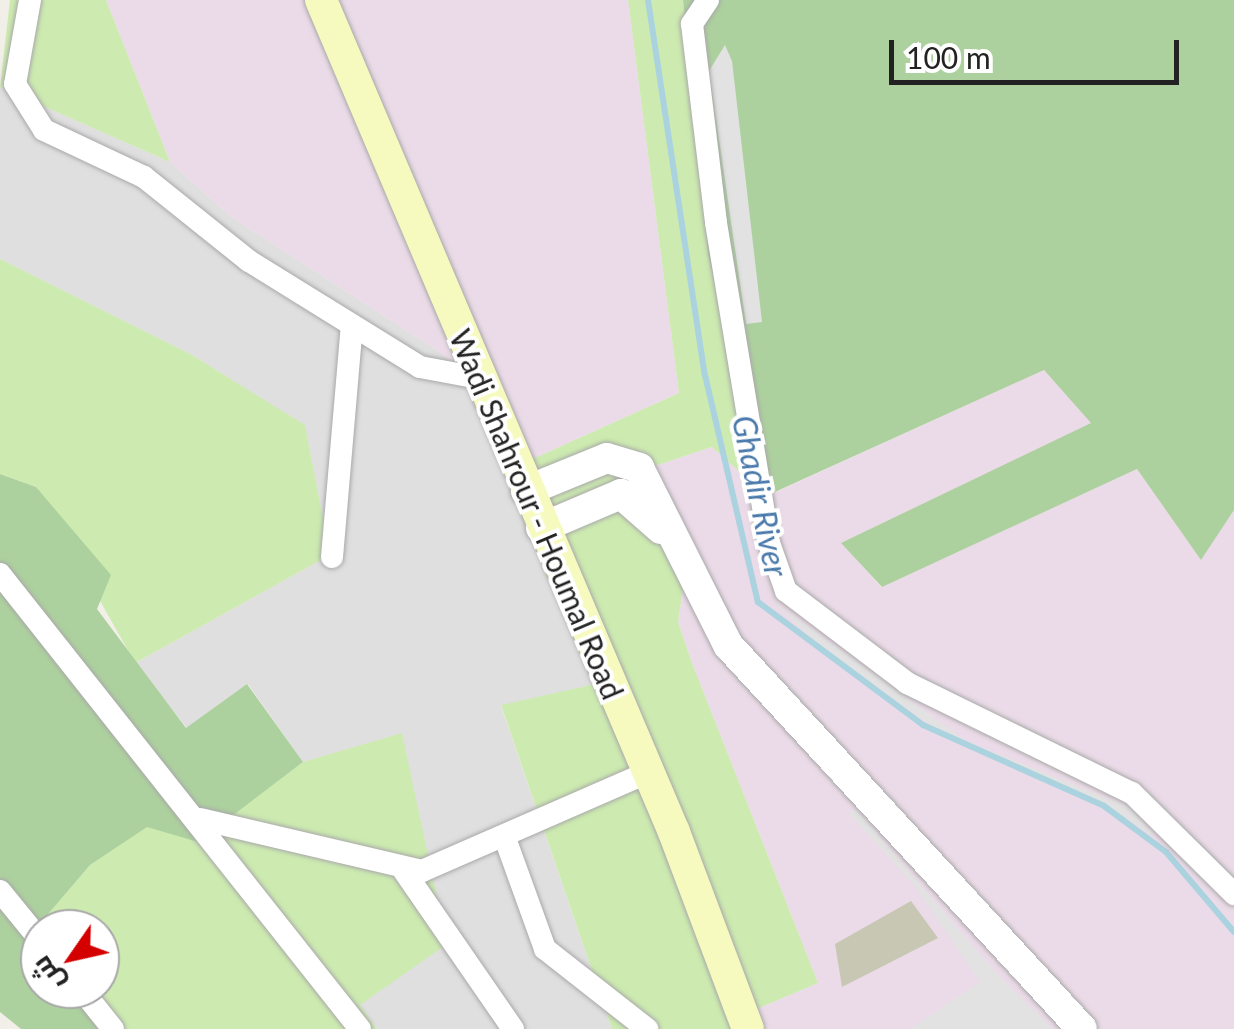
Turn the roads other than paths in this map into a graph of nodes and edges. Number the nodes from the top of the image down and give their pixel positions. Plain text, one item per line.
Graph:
1 (30, 0) edge
2 (320, 0) edge
3 (708, 0) edge
4 (7, 87) edge
5 (352, 326) junction
6 (479, 378) junction
7 (526, 491) junction
8 (541, 528) junction
9 (677, 549) junction
10 (332, 556) dead end
11 (0, 574) edge
12 (648, 772) junction
13 (200, 819) junction
14 (506, 841) junction
15 (404, 871) junction
16 (0, 891) edge
17 (1234, 894) edge
18 (20, 916) edge
19 (96, 1009) edge
20 (113, 1029) edge
21 (360, 1029) edge
22 (513, 1029) edge
23 (647, 1029) edge
24 (748, 1029) edge
25 (1082, 1029) edge

1 - 4 street
2 - 6 main road, Wadi Shahrour - Houmal Road
3 - 17 street
4 - 5 street
5 - 6 street
5 - 10 street
6 - 7 main road, Wadi Shahrour - Houmal Road
7 - 8 main road, Wadi Shahrour - Houmal Road
7 - 9 street
8 - 9 street
8 - 12 main road, Wadi Shahrour - Houmal Road
9 - 25 street
11 - 13 street
12 - 14 street
12 - 24 main road, Wadi Shahrour - Houmal Road
13 - 15 street
13 - 21 street
14 - 15 street
14 - 23 street
15 - 22 street
16 - 18 street
19 - 20 street

